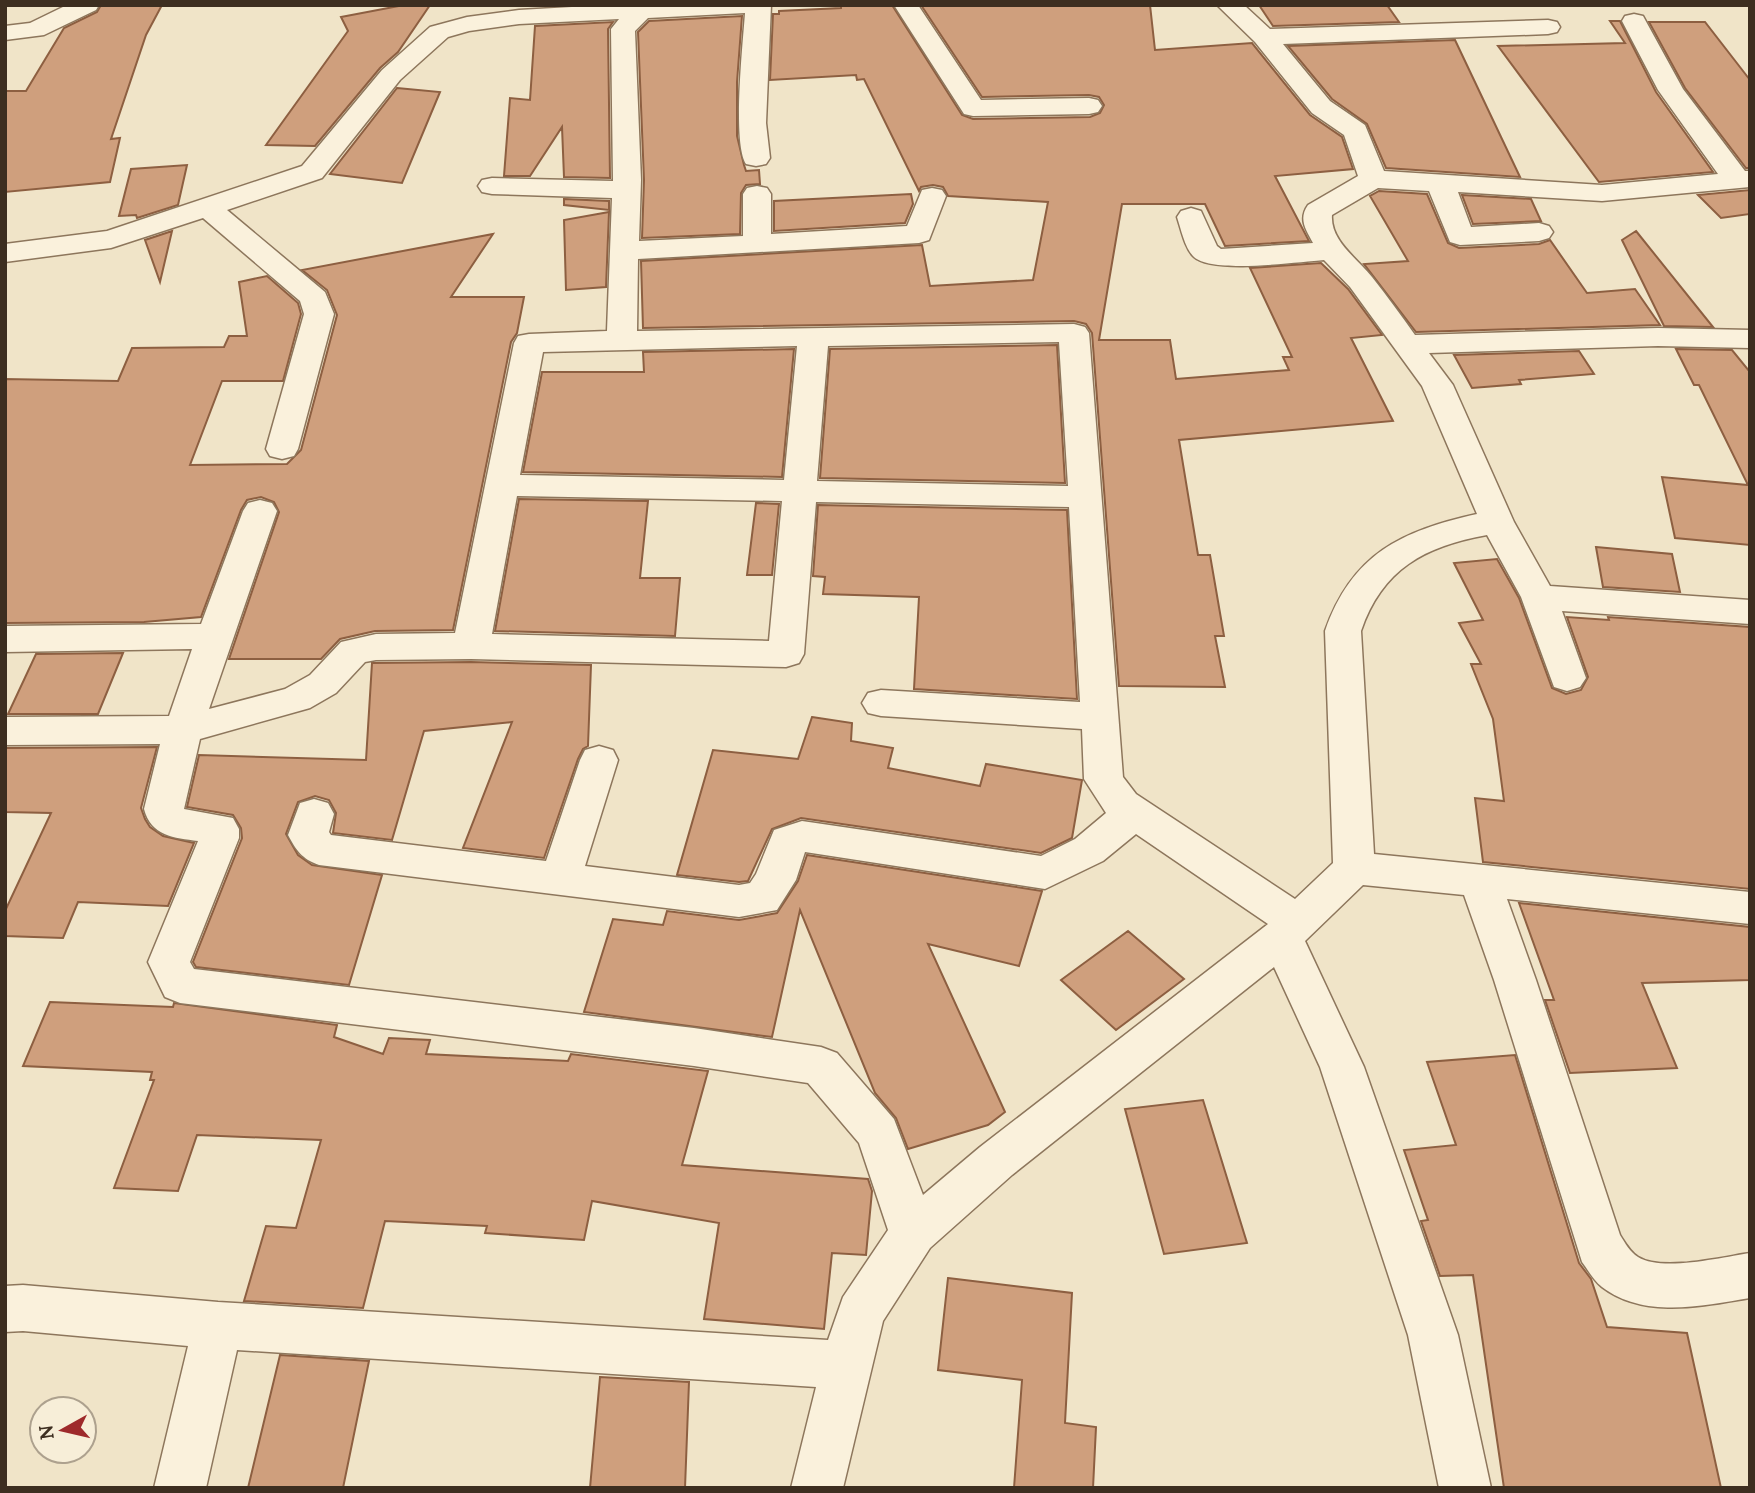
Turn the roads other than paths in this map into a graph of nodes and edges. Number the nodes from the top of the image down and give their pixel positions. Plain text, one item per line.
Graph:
1 (87, 5) edge
2 (758, 5) edge
3 (906, 5) edge
4 (1229, 5) edge
5 (643, 9) edge
6 (511, 11) edge
7 (1634, 21) dead end
8 (1548, 27) dead end
9 (5, 33) edge
10 (1264, 37) junction
11 (1089, 106) dead end
12 (756, 158) dead end
13 (1373, 179) junction
14 (1744, 179) edge
15 (1440, 183) junction
16 (492, 186) dead end
17 (627, 190) junction
18 (757, 194) dead end
19 (932, 196) dead end
20 (208, 208) junction
21 (1191, 217) dead end
22 (1539, 232) dead end
23 (757, 244) junction
24 (624, 251) junction
25 (1331, 251) junction
26 (5, 253) edge
27 (813, 337) junction
28 (1750, 339) edge
29 (622, 340) junction
30 (1406, 344) junction
31 (282, 449) dead end
32 (503, 485) junction
33 (800, 490) junction
34 (1085, 497) junction
35 (260, 511) dead end
36 (1497, 522) junction
37 (1539, 597) junction
38 (1750, 612) edge
39 (215, 636) junction
40 (5, 639) edge
41 (471, 646) junction
42 (1567, 678) dead end
43 (881, 703) dead end
44 (1100, 717) junction
45 (183, 730) junction
46 (5, 732) edge
47 (599, 760) dead end
48 (1134, 813) junction
49 (314, 814) dead end
50 (1354, 867) junction
51 (560, 880) junction
52 (1479, 880) junction
53 (1750, 908) edge
54 (1290, 929) junction
55 (913, 1233) junction
56 (1750, 1275) edge
57 (5, 1309) edge
58 (218, 1325) junction
59 (847, 1365) junction
60 (180, 1488) edge
61 (817, 1488) edge
62 (1465, 1488) edge

1 - 9 street
2 - 5 street
2 - 12 street
3 - 11 street
4 - 10 street
5 - 6 street
5 - 17 street
6 - 20 street
7 - 14 street
8 - 10 street
10 - 13 street
13 - 15 street
13 - 25 street
14 - 15 street
15 - 22 street
16 - 17 street
17 - 24 street
18 - 23 street
19 - 23 street
20 - 26 street
20 - 31 street
21 - 25 street
23 - 24 street
24 - 29 street
25 - 30 street
27 - 29 street
27 - 33 street
27 - 34 street
28 - 30 street
29 - 32 street
30 - 36 street
32 - 33 street
32 - 41 street
33 - 34 street
33 - 41 street
34 - 44 street
35 - 39 street
36 - 37 street
36 - 50 street
37 - 38 street
37 - 42 street
39 - 40 street
39 - 45 street
41 - 45 street
43 - 44 street
44 - 48 street
45 - 46 street
45 - 55 street
47 - 51 street
48 - 51 street
48 - 54 street
49 - 51 street
50 - 52 street
50 - 54 street
52 - 53 street
52 - 56 street
54 - 55 street
54 - 62 street
55 - 59 street
57 - 58 street
58 - 59 street
58 - 60 street
59 - 61 street

